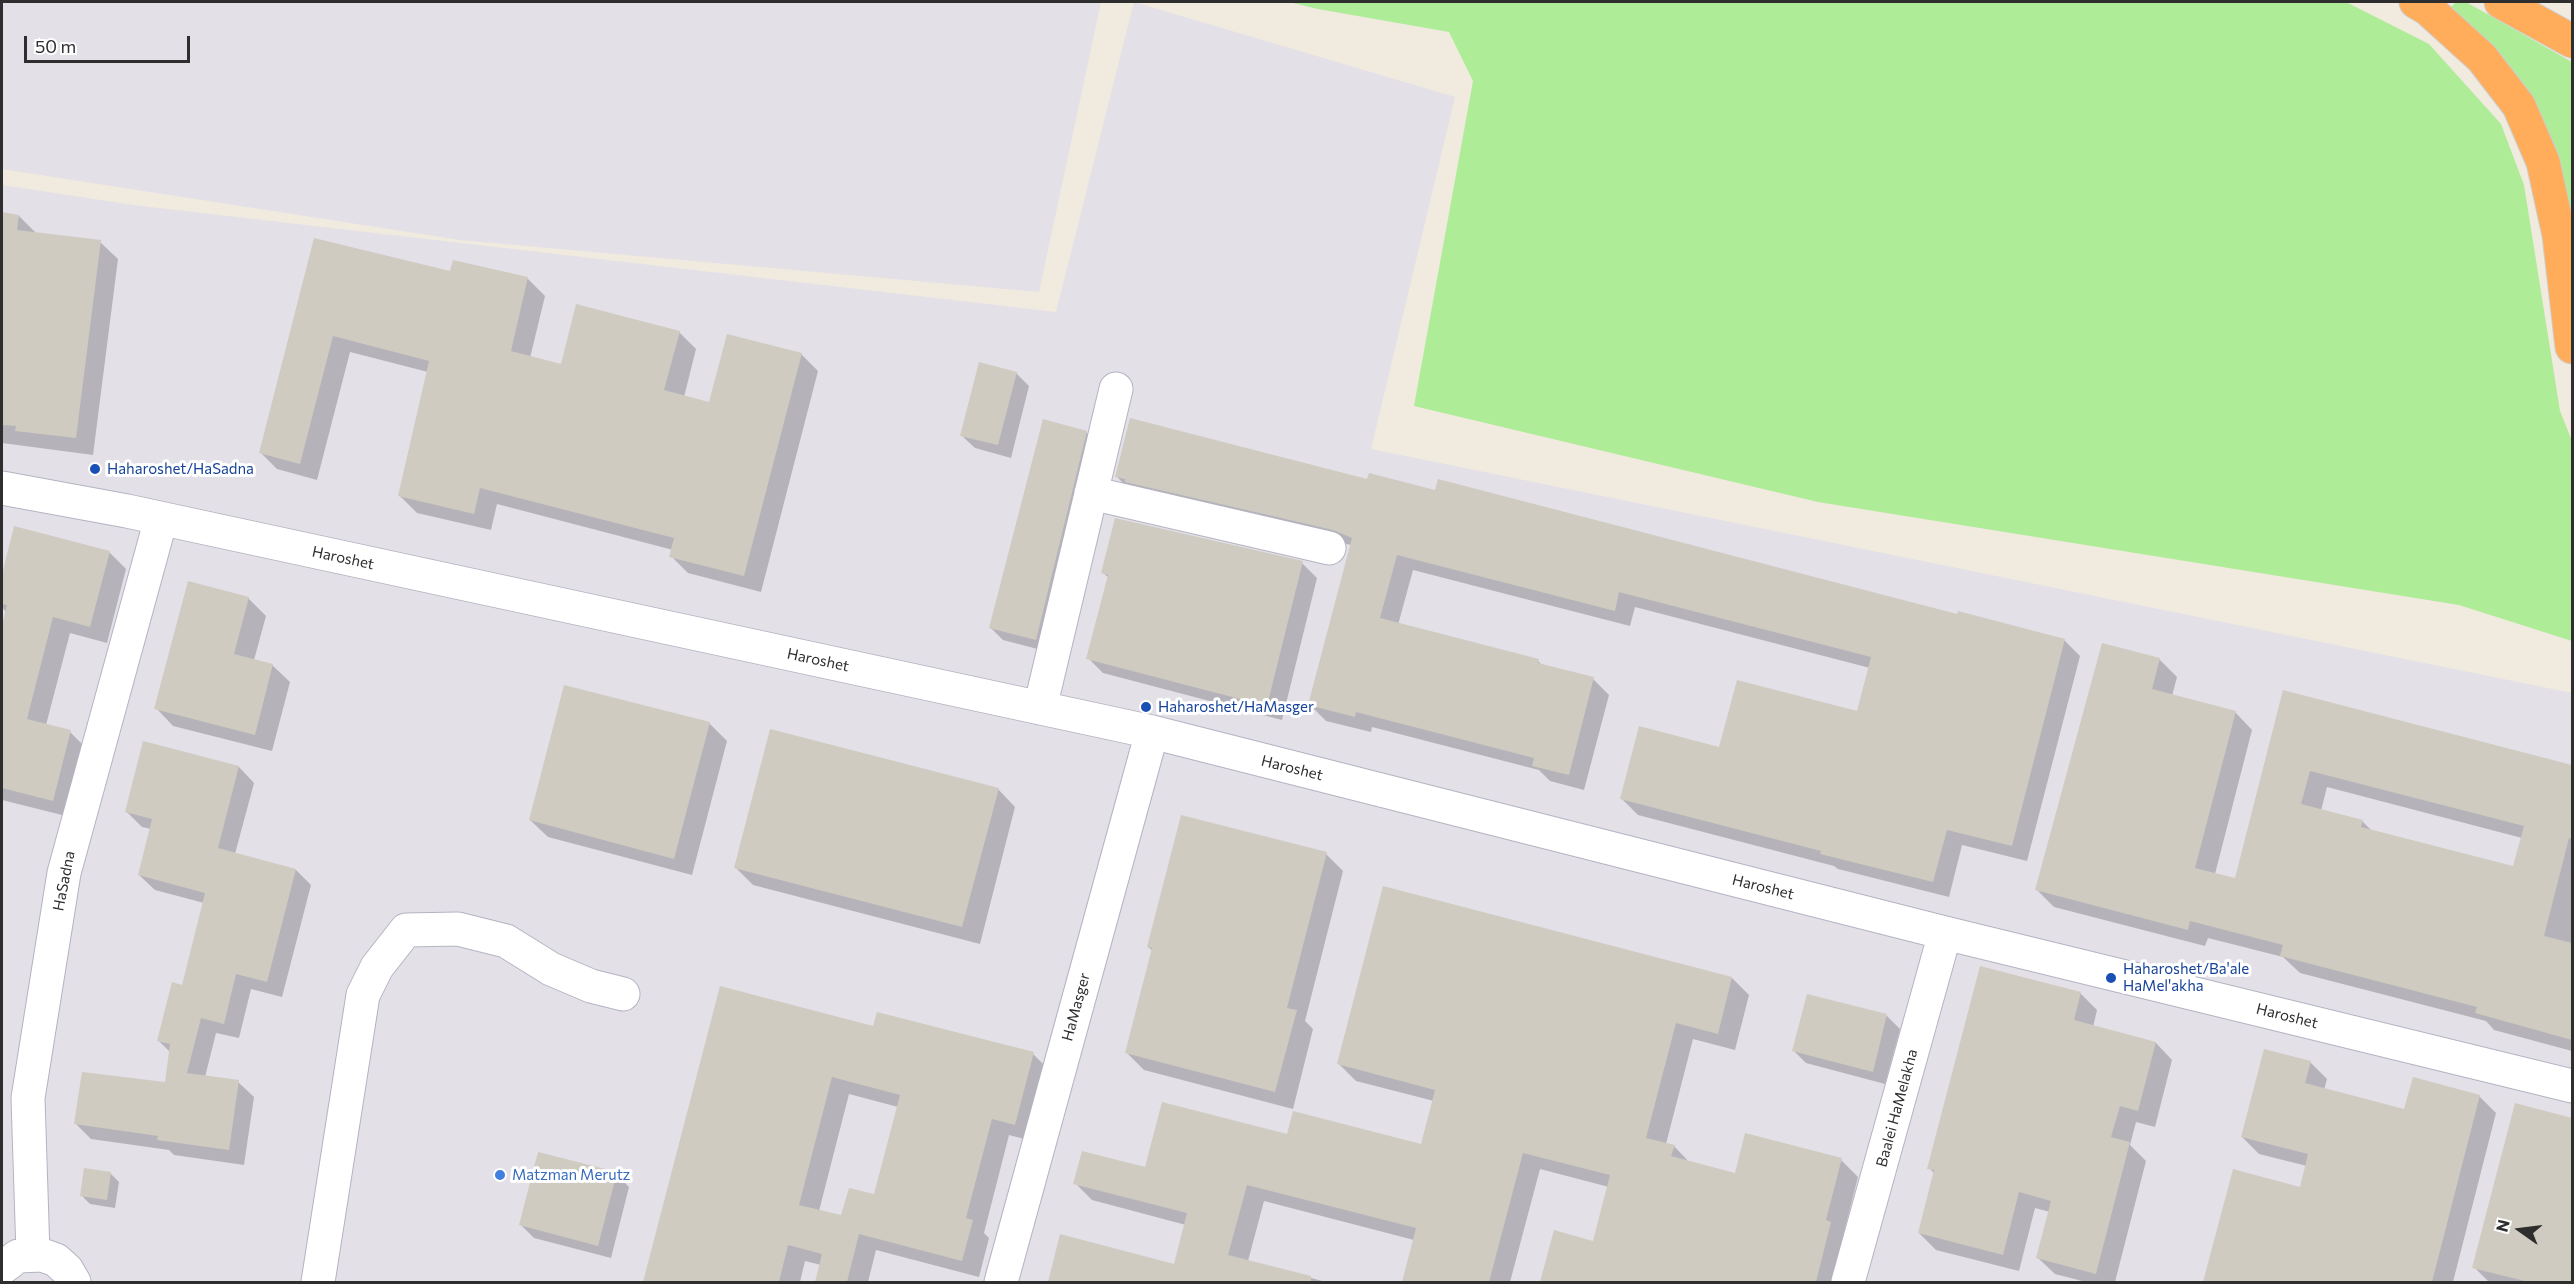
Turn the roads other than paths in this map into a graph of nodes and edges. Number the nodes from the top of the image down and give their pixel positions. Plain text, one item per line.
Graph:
1 (2416, 2) edge
2 (2501, 2) edge
3 (2572, 41) edge
4 (2572, 347) edge
5 (1116, 389) dead end
6 (2, 488) edge
7 (1091, 493) junction
8 (161, 519) junction
9 (1329, 548) dead end
10 (1040, 708) junction
11 (1152, 732) junction
12 (1945, 933) junction
13 (623, 994) dead end
14 (2572, 1086) edge
15 (33, 1254) junction
16 (2, 1268) edge
17 (74, 1282) edge
18 (318, 1282) edge
19 (1001, 1282) edge
20 (1848, 1282) edge

1 - 4 highway
2 - 3 highway
5 - 7 street
6 - 8 street, Haroshet
7 - 9 street
7 - 10 street
8 - 10 street, Haroshet
8 - 15 street, HaSadna
10 - 11 street, Haroshet
11 - 12 street, Haroshet
11 - 19 street, HaMasger
12 - 14 street, Haroshet
12 - 20 street, Baalei HaMelakha
13 - 18 street
15 - 16 street
15 - 17 street

